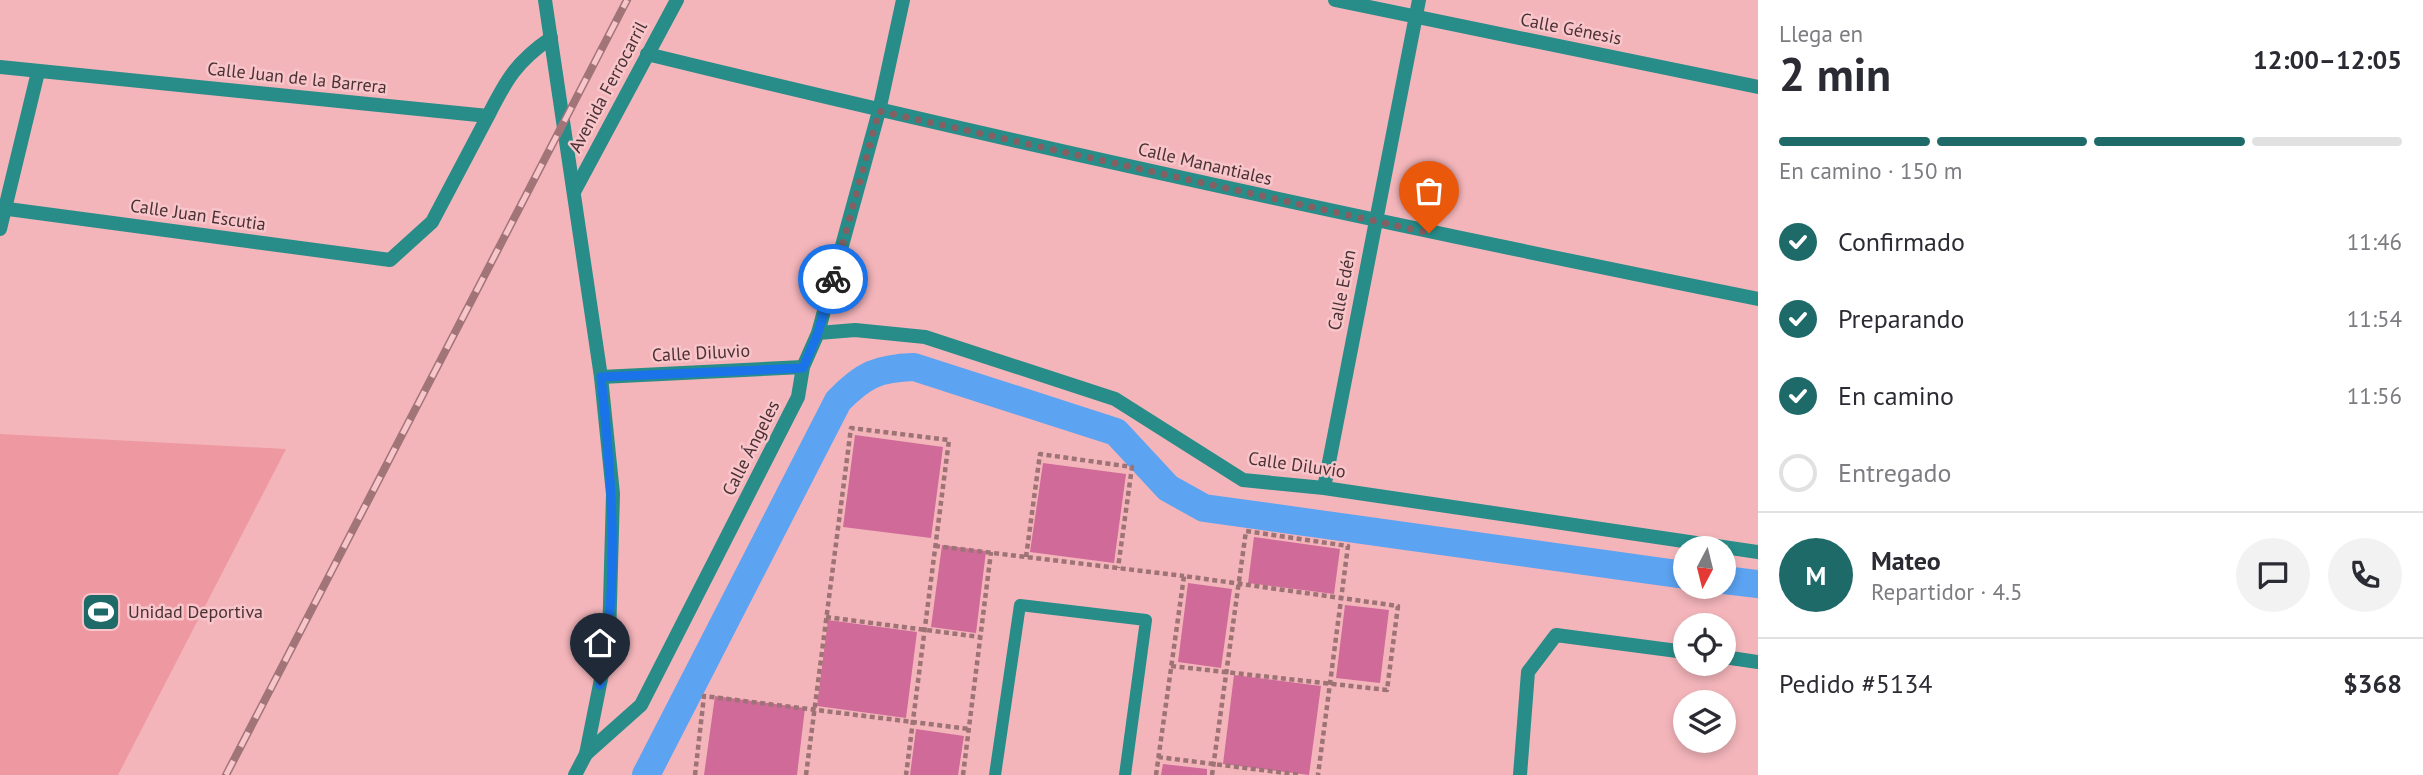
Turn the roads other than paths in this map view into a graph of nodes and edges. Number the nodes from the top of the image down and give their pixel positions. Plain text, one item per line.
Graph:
1 (545, 0) edge
2 (677, 0) edge
3 (903, 0) edge
4 (1335, 0) edge
5 (1419, 0) edge
6 (1415, 17) junction
7 (551, 38) junction
8 (647, 54) junction
9 (0, 67) edge
10 (38, 72) junction
11 (1758, 87) edge
12 (879, 111) junction
13 (488, 116) junction
14 (574, 192) junction
15 (2, 208) edge
16 (1374, 222) junction
17 (0, 229) edge
18 (1758, 299) edge
19 (818, 333) junction
20 (803, 368) junction
21 (601, 377) junction
22 (1324, 488) junction
23 (1758, 552) edge
24 (1673, 650) edge
25 (1736, 659) edge
26 (1758, 662) edge
27 (586, 754) junction
28 (575, 775) edge
29 (995, 775) edge
30 (1125, 775) edge
31 (1520, 775) edge

1 - 7 street
2 - 8 street, Avenida Ferrocarril
3 - 12 street, Calle Ángeles
4 - 6 street, Calle Génesis
5 - 6 street, Calle Edén
6 - 11 street, Calle Génesis
6 - 16 street, Calle Edén
7 - 13 street
7 - 14 street
8 - 12 street, Calle Manantiales
8 - 14 street, Avenida Ferrocarril
9 - 10 street, Calle Juan de la Barrera
10 - 13 street, Calle Juan de la Barrera
10 - 15 street
12 - 16 street, Calle Manantiales
12 - 19 street, Calle Ángeles
13 - 15 street, Calle Juan Escutia
14 - 21 street
15 - 17 street
16 - 18 street, Calle Manantiales
16 - 22 street, Calle Edén
19 - 20 street, Calle Ángeles
19 - 22 street, Calle Diluvio
20 - 21 street, Calle Diluvio
20 - 27 street, Calle Ángeles
21 - 27 street
22 - 23 street, Calle Diluvio
24 - 31 street
25 - 26 street
27 - 28 street
29 - 30 lane

